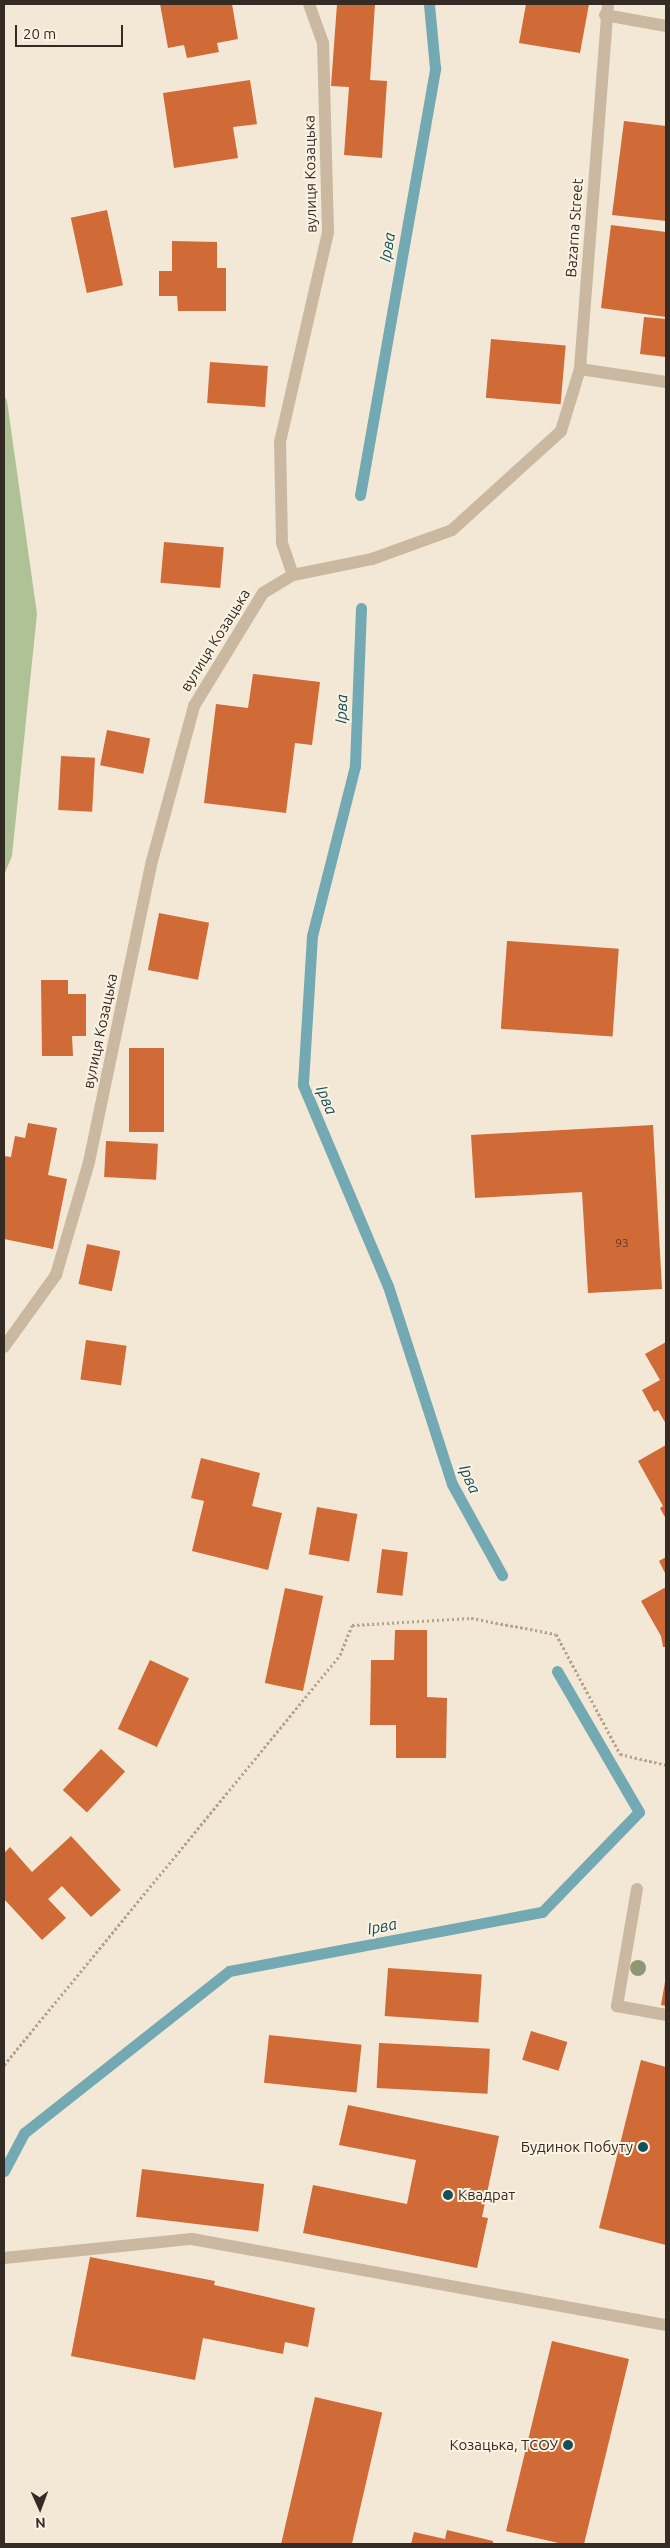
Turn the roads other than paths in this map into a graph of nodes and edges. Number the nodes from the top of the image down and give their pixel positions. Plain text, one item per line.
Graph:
1 (309, 4) edge
2 (606, 9) edge
3 (666, 26) edge
4 (580, 369) junction
5 (666, 382) edge
6 (293, 575) junction
7 (4, 1347) edge
8 (637, 1889) dead end
9 (666, 2015) edge
10 (4, 2258) edge
11 (666, 2325) edge

1 - 6 street, вулиця Козацька
2 - 3 street
2 - 4 street, Bazarna Street
4 - 5 street
4 - 6 street, Bazarna Street
6 - 7 street, вулиця Козацька
8 - 9 street
10 - 11 street

